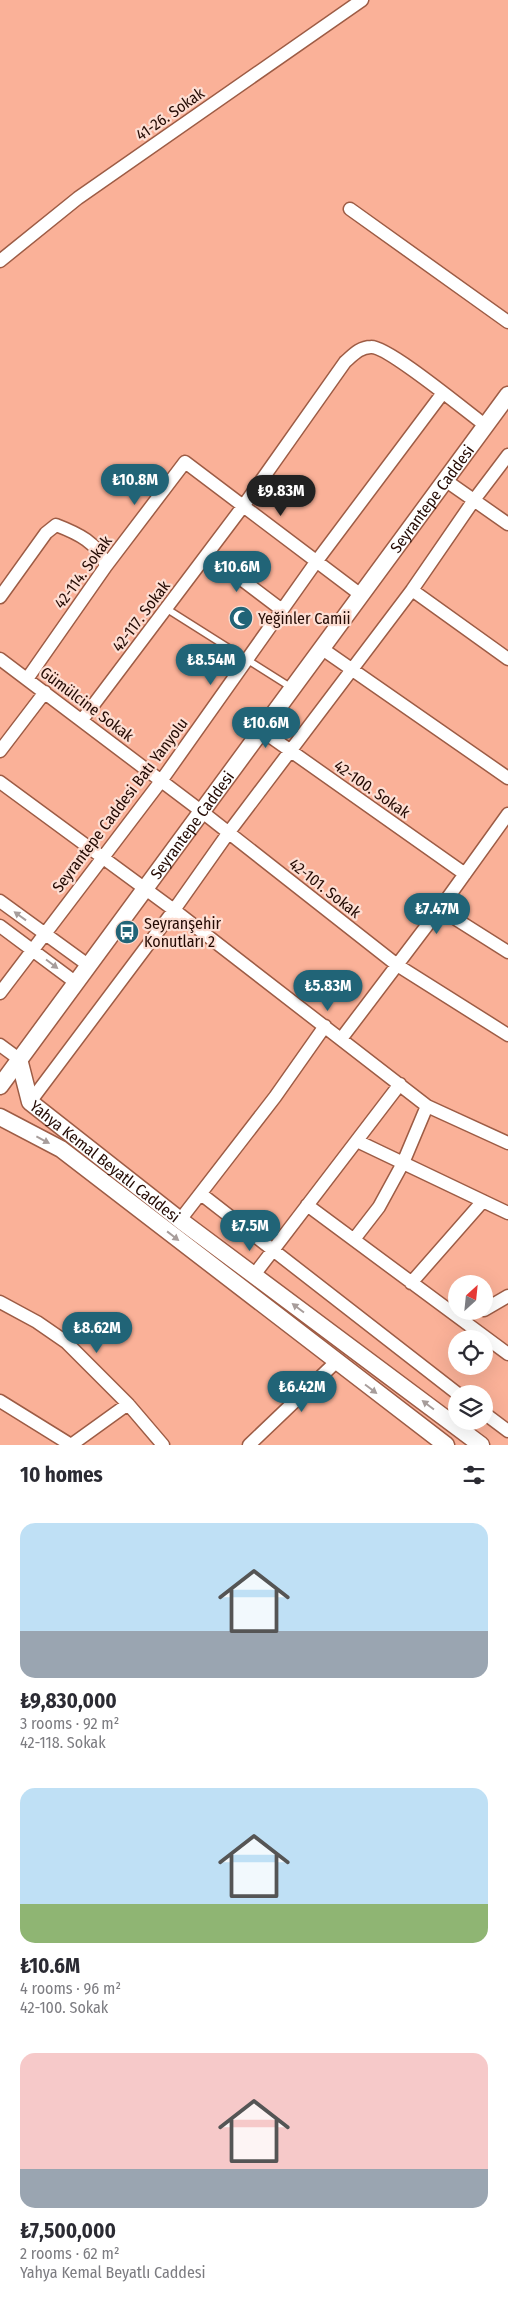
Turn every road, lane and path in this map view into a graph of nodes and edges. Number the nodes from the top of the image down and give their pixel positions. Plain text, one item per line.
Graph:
1 (362, 0) edge
2 (350, 208) dead end
3 (0, 261) edge
4 (508, 322) edge
5 (442, 394) junction
6 (506, 402) edge
7 (485, 426) junction
8 (508, 456) edge
9 (445, 480) junction
10 (474, 500) junction
11 (244, 506) junction
12 (508, 524) edge
13 (208, 554) junction
14 (316, 562) junction
15 (106, 566) junction
16 (412, 590) junction
17 (361, 595) junction
18 (0, 597) edge
19 (167, 609) junction
20 (282, 610) junction
21 (321, 648) junction
22 (0, 659) edge
23 (508, 659) edge
24 (247, 660) junction
25 (352, 670) junction
26 (27, 679) junction
27 (292, 688) junction
28 (44, 692) junction
29 (82, 720) junction
30 (261, 730) junction
31 (290, 750) junction
32 (0, 751) edge
33 (508, 778) edge
34 (161, 780) junction
35 (0, 782) edge
36 (201, 811) junction
37 (508, 814) edge
38 (229, 832) junction
39 (102, 857) junction
40 (465, 874) junction
41 (144, 889) junction
42 (0, 901) edge
43 (440, 909) junction
44 (174, 910) junction
45 (0, 926) edge
46 (44, 934) junction
47 (32, 950) junction
48 (508, 952) edge
49 (88, 965) junction
50 (397, 965) junction
51 (76, 982) junction
52 (0, 993) edge
53 (325, 1026) junction
54 (508, 1035) edge
55 (341, 1039) junction
56 (0, 1045) edge
57 (18, 1059) junction
58 (400, 1084) junction
59 (0, 1086) edge
60 (30, 1102) junction
61 (427, 1106) junction
62 (0, 1117) edge
63 (357, 1141) junction
64 (508, 1143) edge
65 (403, 1163) junction
66 (201, 1194) junction
67 (483, 1201) junction
68 (308, 1204) junction
69 (508, 1213) edge
70 (180, 1220) junction
71 (355, 1238) junction
72 (272, 1249) junction
73 (254, 1275) junction
74 (411, 1282) junction
75 (508, 1296) edge
76 (0, 1302) edge
77 (493, 1305) edge
78 (467, 1320) edge
79 (463, 1322) junction
80 (508, 1354) edge
81 (336, 1362) junction
82 (448, 1386) edge
83 (0, 1401) edge
84 (128, 1404) junction
85 (493, 1420) edge
86 (508, 1431) edge
87 (71, 1445) edge
88 (163, 1445) edge
89 (249, 1445) edge
90 (446, 1445) edge
91 (481, 1445) edge

1 - 3 street, 41-26. Sokak
2 - 4 street
5 - 7 street
5 - 11 street, 42-117. Sokak
5 - 14 street, Seyrantepe Caddesi Batı Yanyolu
6 - 7 street, Seyrantepe Caddesi
7 - 9 street, Seyrantepe Caddesi
8 - 10 street
9 - 10 street
9 - 17 street, Seyrantepe Caddesi
10 - 12 street
10 - 16 street
11 - 13 street, 42-117. Sokak
11 - 14 street
11 - 15 street, 42-114. Sokak
13 - 19 street, 42-117. Sokak
13 - 20 street
14 - 17 street
14 - 20 street, Seyrantepe Caddesi Batı Yanyolu
15 - 18 street
15 - 26 street, 42-114. Sokak
16 - 23 street
16 - 25 street
17 - 21 street, Seyrantepe Caddesi
19 - 24 lane
19 - 29 street, 42-117. Sokak
20 - 24 street, Seyrantepe Caddesi Batı Yanyolu
21 - 25 street
21 - 27 street, Seyrantepe Caddesi
22 - 26 street, Gümülcine Sokak
24 - 27 lane
24 - 34 street, Seyrantepe Caddesi Batı Yanyolu
25 - 31 street
25 - 33 street
26 - 28 street, Gümülcine Sokak
27 - 30 street, Seyrantepe Caddesi
28 - 29 street, Gümülcine Sokak
28 - 32 street
29 - 34 street, Gümülcine Sokak
30 - 31 street, 42-100. Sokak
30 - 36 street, Seyrantepe Caddesi
31 - 38 street
31 - 40 street, 42-100. Sokak
34 - 36 street, Gümülcine Sokak
34 - 39 street, Seyrantepe Caddesi Batı Yanyolu
35 - 39 street
36 - 38 street, 42-101. Sokak
36 - 41 street, Seyrantepe Caddesi
37 - 40 street
38 - 44 street
38 - 50 street, 42-101. Sokak
39 - 41 street
39 - 46 street, Seyrantepe Caddesi Batı Yanyolu
40 - 43 street
41 - 44 street
41 - 49 street, Seyrantepe Caddesi
46 -> 42 street
43 - 48 street
43 - 50 street
44 - 53 street
44 - 60 street
45 - 47 street
46 - 47 street, Seyrantepe Caddesi Batı Yanyolu
46 - 49 street
47 -> 51 street
47 - 52 street, Seyrantepe Caddesi Batı Yanyolu
49 - 51 street, Seyrantepe Caddesi
50 - 54 street, 42-101. Sokak
50 - 55 street
51 - 57 street, Seyrantepe Caddesi
53 - 55 street
53 - 66 street
55 - 58 street
56 - 57 street
57 - 59 street, Seyrantepe Caddesi
57 - 60 street, Yahya Kemal Beyatlı Caddesi
58 - 61 street
58 - 63 street
60 - 70 street, Yahya Kemal Beyatlı Caddesi
61 - 64 street
61 - 65 street
62 -> 81 street, Yahya Kemal Beyatlı Caddesi
63 - 65 street
63 - 68 street
65 - 67 street
65 - 71 street
66 - 70 street
66 - 72 street
67 - 69 street
67 - 74 street
68 - 71 street
68 - 72 street
70 - 73 street, Yahya Kemal Beyatlı Caddesi
71 - 74 street
72 - 73 street
72 - 82 street
91 -> 73 street, Yahya Kemal Beyatlı Caddesi
74 - 79 street
75 - 77 street
76 - 84 street
78 - 79 street
79 - 80 street
81 - 89 street
81 -> 90 street, Yahya Kemal Beyatlı Caddesi
83 - 87 street
84 - 87 street
84 - 88 street
85 - 86 street

